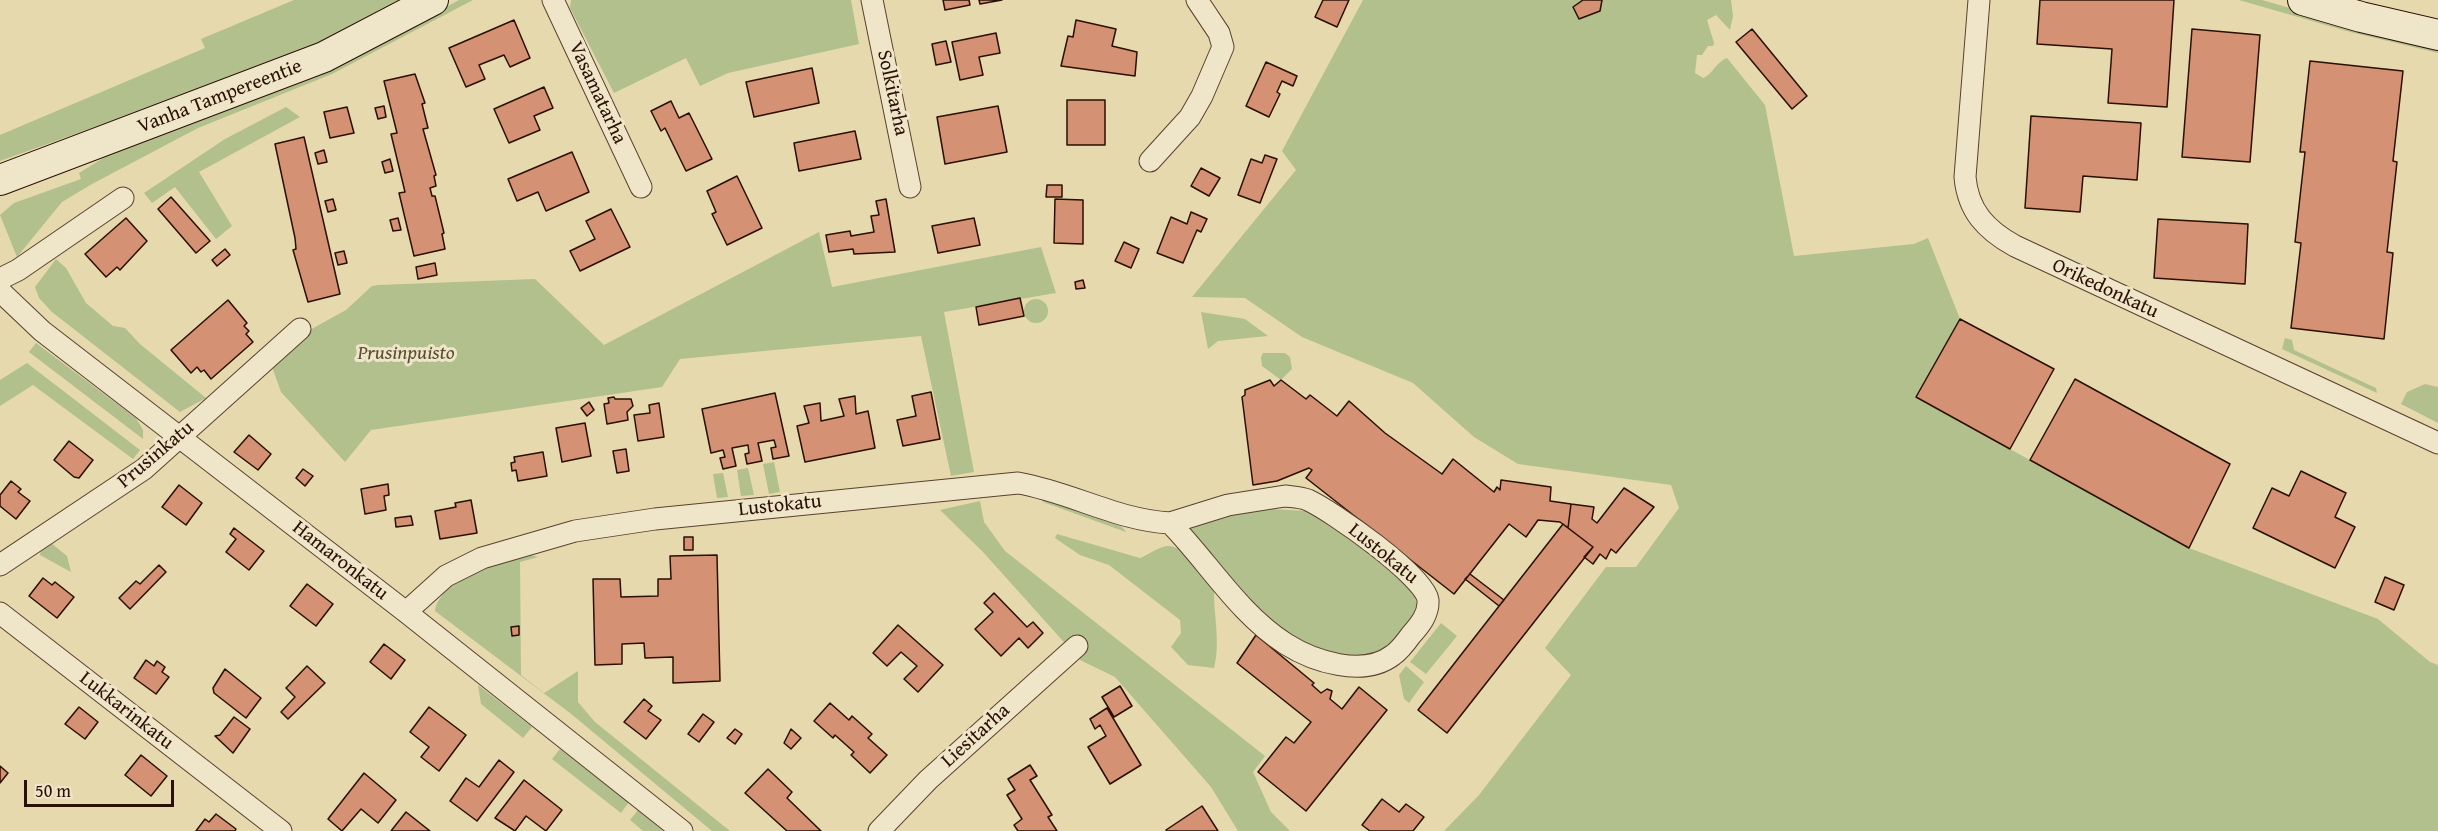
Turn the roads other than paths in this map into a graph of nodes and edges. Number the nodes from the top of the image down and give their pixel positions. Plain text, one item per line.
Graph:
1 (433, 0) edge
2 (553, 0) edge
3 (872, 0) edge
4 (1197, 0) edge
5 (1979, 0) edge
6 (2303, 0) edge
7 (2438, 35) edge
8 (1150, 161) dead end
9 (0, 180) edge
10 (641, 187) dead end
11 (910, 187) dead end
12 (123, 198) dead end
13 (0, 279) edge
14 (0, 291) edge
15 (300, 330) dead end
16 (179, 437) junction
17 (2438, 443) edge
18 (1170, 523) junction
19 (0, 565) edge
20 (406, 612) junction
21 (0, 613) edge
22 (1077, 646) dead end
23 (281, 831) edge
24 (682, 831) edge
25 (879, 831) edge

1 - 9 main road, Vanha Tampereentie
2 - 10 street, Vasamatarha
3 - 11 street, Solkitarha
4 - 8 street
5 - 17 street, Orikedonkatu
6 - 7 main road
12 - 13 street
14 - 16 street, Hamaronkatu
15 - 16 street, Prusinkatu
16 - 19 street, Prusinkatu
16 - 20 street, Hamaronkatu
18 - 18 street, Lustokatu
18 - 20 street, Lustokatu
20 - 24 street, Hamaronkatu
21 - 23 street, Lukkarinkatu
22 - 25 street, Liesitarha

